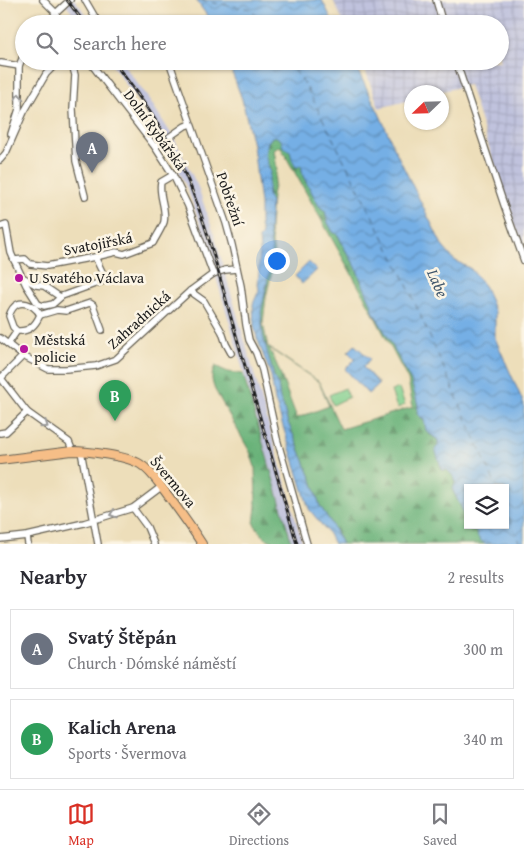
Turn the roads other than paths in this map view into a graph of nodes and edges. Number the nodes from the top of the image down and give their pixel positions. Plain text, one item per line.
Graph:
1 (43, 0) edge
2 (70, 0) edge
3 (86, 0) edge
4 (436, 0) edge
5 (56, 13) joint
6 (94, 15) edge
7 (440, 15) edge
8 (1, 63) edge
9 (15, 65) edge
10 (19, 70) edge
11 (50, 70) edge
12 (74, 70) edge
13 (96, 70) edge
14 (172, 70) edge
15 (459, 70) edge
16 (191, 124) junction
17 (155, 147) junction
18 (0, 160) edge
19 (173, 175) junction
20 (85, 196) dead end
21 (3, 226) edge
22 (95, 257) junction
23 (14, 260) junction
24 (524, 261) edge
25 (237, 269) junction
26 (213, 274) junction
27 (22, 276) junction
28 (190, 291) junction
29 (60, 297) junction
30 (40, 315) junction
31 (102, 330) dead end
32 (17, 331) junction
33 (0, 338) edge
34 (8, 344) junction
35 (231, 353) dead end
36 (23, 356) junction
37 (0, 377) edge
38 (27, 412) junction
39 (0, 433) edge
40 (72, 451) junction
41 (81, 451) junction
42 (0, 460) edge
43 (161, 486) junction
44 (132, 508) junction
45 (93, 521) junction
46 (26, 536) junction
47 (0, 539) edge
48 (28, 544) edge
49 (98, 544) edge
50 (154, 544) edge
51 (202, 544) edge
52 (307, 544) edge

1 - 5 street
2 - 5 street
3 - 6 street
4 - 7 street
8 - 9 street
18 -> 10 street
11 - 18 street
12 - 20 street
13 - 17 street, Dolní Rybářská
14 - 16 street, Pobřežní
15 - 24 street
16 - 17 street
16 - 25 street, Pobřežní
17 - 19 street, Dolní Rybářská
19 - 22 street, Svatojiřská
19 - 26 street, Dolní Rybářská
21 - 23 street
22 - 23 street, Svatojiřská
22 - 29 street
23 - 27 street
25 - 26 street, Zahradnická
25 - 52 street, Pobřežní
26 - 28 street, Zahradnická
27 - 29 street
27 - 29 street
28 - 35 street
28 - 36 street, Zahradnická
30 - 31 street
30 - 32 street
30 - 32 street
32 - 34 street
33 - 34 street, Zahradnická
34 - 36 street, Zahradnická
36 - 37 street
37 - 38 street
38 - 39 street
38 -> 40 street
40 - 41 main road, Švermova
40 - 42 main road, Švermova
41 - 43 main road, Švermova
41 - 45 street
43 - 44 street
43 - 51 main road, Švermova
44 -> 45 street
44 - 50 street
45 - 46 street
45 - 49 street
46 - 47 street
46 - 48 street

